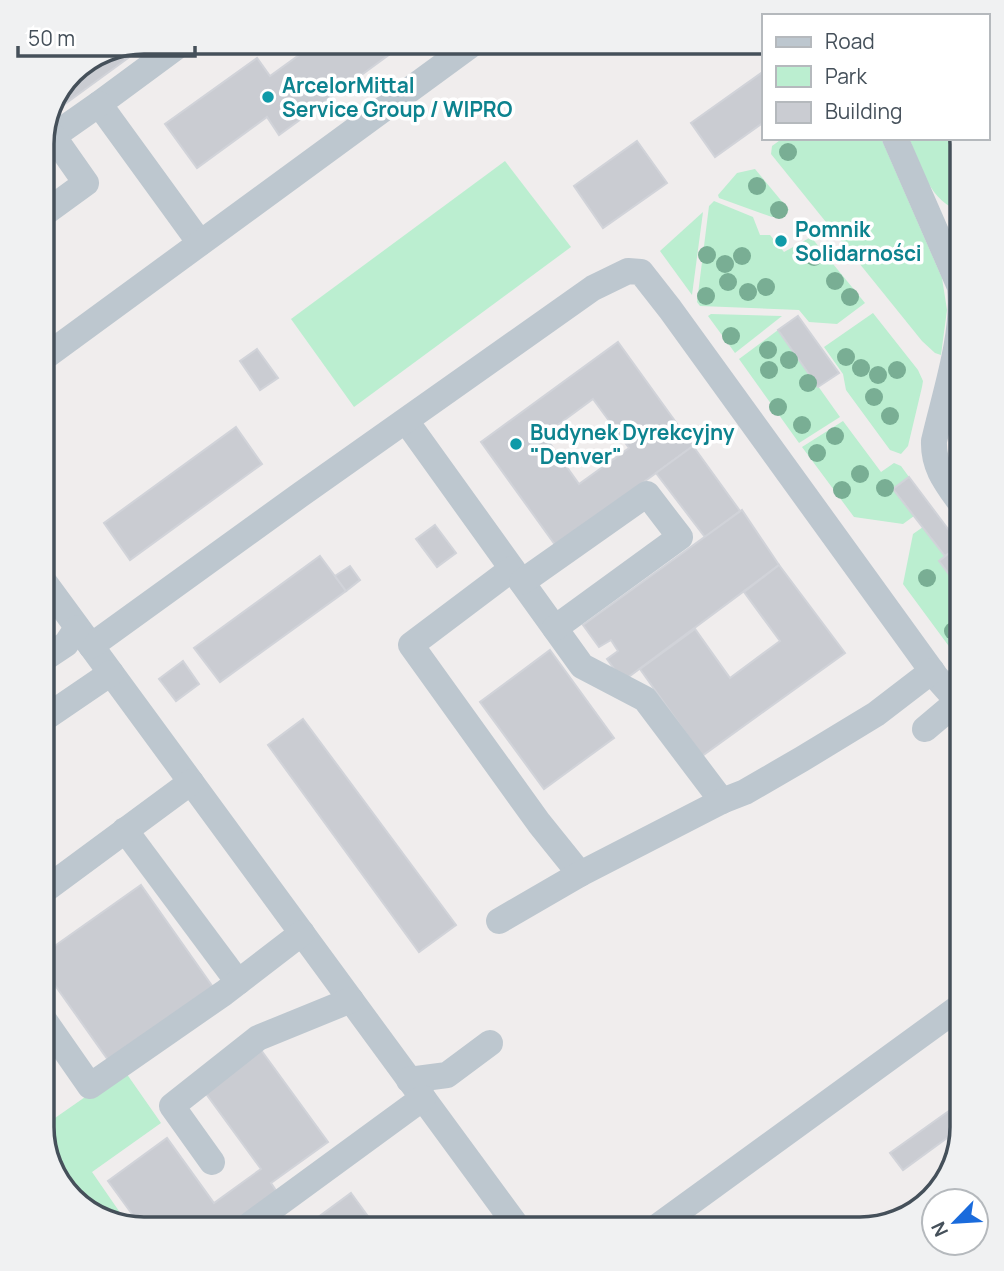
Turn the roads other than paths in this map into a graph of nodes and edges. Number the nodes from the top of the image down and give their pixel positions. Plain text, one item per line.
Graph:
1 (161, 54) edge
2 (459, 54) edge
3 (99, 104) junction
4 (54, 135) edge
5 (896, 140) edge
6 (54, 147) edge
7 (54, 206) edge
8 (200, 243) junction
9 (950, 264) edge
10 (54, 350) edge
11 (950, 374) edge
12 (406, 421) junction
13 (950, 488) edge
14 (517, 575) junction
15 (54, 596) edge
16 (555, 628) junction
17 (84, 637) junction
18 (54, 652) edge
19 (932, 671) junction
20 (110, 673) junction
21 (950, 693) edge
22 (950, 711) edge
23 (54, 712) edge
24 (925, 729) dead end
25 (191, 782) junction
26 (722, 801) junction
27 (125, 830) junction
28 (580, 874) junction
29 (54, 883) edge
30 (499, 921) dead end
31 (302, 933) junction
32 (238, 982) junction
33 (351, 1000) junction
34 (950, 1014) edge
35 (54, 1034) edge
36 (490, 1043) dead end
37 (447, 1075) junction
38 (421, 1096) junction
39 (212, 1162) dead end
40 (260, 1217) edge
41 (510, 1217) edge
42 (670, 1217) edge

1 - 3 street
2 - 8 street
3 - 4 street
3 - 8 street
5 - 9 street
6 - 7 street
8 - 10 street
11 - 13 street
12 - 14 street
12 - 17 street
12 - 19 street
14 - 16 street
14 - 16 street
14 - 28 street
15 - 17 street
16 - 26 street
17 - 18 street
17 - 20 street
19 - 21 street
19 - 26 street
20 - 23 street
20 - 25 street
22 - 24 street
25 - 27 street
25 - 31 street
26 - 28 street
27 - 29 street
27 - 32 street
28 - 30 street
31 - 32 street
31 - 33 street
32 - 35 street
33 - 38 street
33 - 39 street
34 - 42 street
36 - 37 street
37 - 38 street
37 - 38 street
38 - 40 street
38 - 41 street

